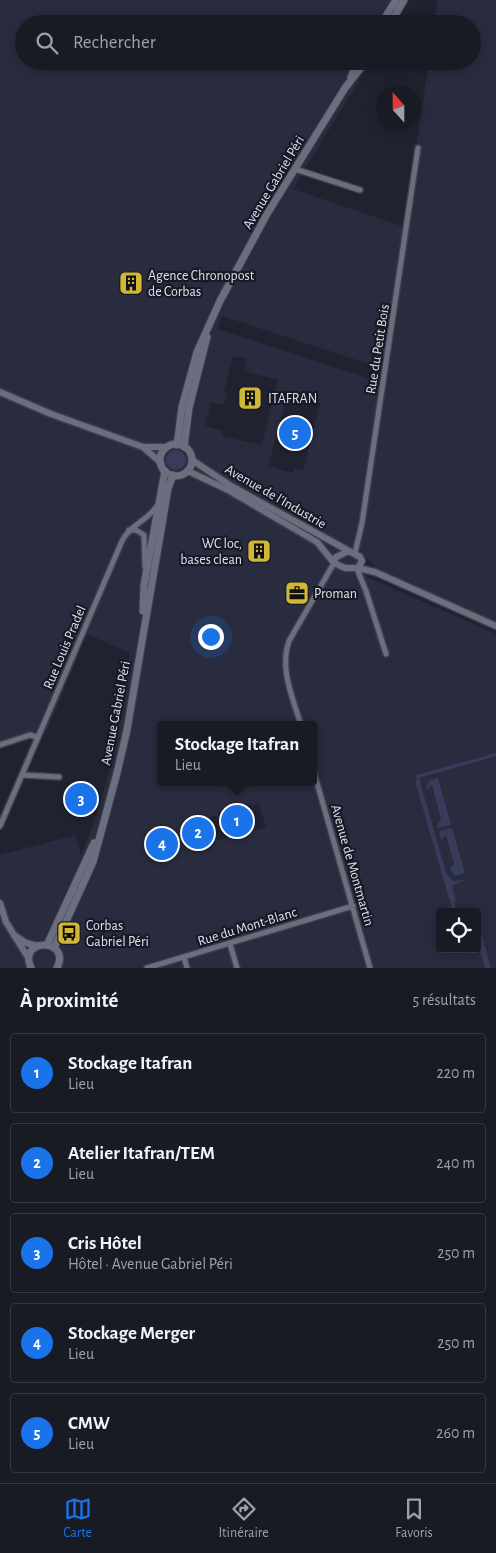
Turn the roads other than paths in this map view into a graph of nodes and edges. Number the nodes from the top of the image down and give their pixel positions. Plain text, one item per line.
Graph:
1 (396, 0) edge
2 (404, 0) edge
3 (394, 11) junction
4 (390, 15) edge
5 (393, 15) edge
6 (354, 70) edge
7 (359, 70) edge
8 (345, 88) junction
9 (418, 148) dead end
10 (295, 169) junction
11 (360, 190) dead end
12 (0, 392) edge
13 (181, 446) junction
14 (143, 447) junction
15 (167, 448) junction
16 (192, 460) junction
17 (161, 463) junction
18 (165, 471) junction
19 (188, 471) junction
20 (173, 476) junction
21 (159, 504) junction
22 (129, 530) junction
23 (352, 552) junction
24 (362, 561) junction
25 (334, 563) junction
26 (357, 569) junction
27 (375, 572) junction
28 (144, 585) junction
29 (496, 626) edge
30 (142, 633) junction
31 (386, 654) dead end
32 (300, 721) edge
33 (37, 737) junction
34 (0, 745) edge
35 (23, 775) junction
36 (59, 778) dead end
37 (317, 783) edge
38 (0, 826) edge
39 (101, 826) junction
40 (0, 903) edge
41 (353, 906) junction
42 (13, 934) junction
43 (230, 944) junction
44 (46, 945) junction
45 (38, 946) junction
46 (54, 948) junction
47 (184, 957) junction
48 (29, 959) junction
49 (60, 967) edge
50 (31, 968) edge
51 (147, 968) edge
52 (187, 968) edge
53 (237, 968) edge
54 (370, 968) edge

1 - 3 main road
2 - 3 main road
3 - 4 main road
3 - 5 main road
6 - 8 main road
7 - 8 main road, Avenue Gabriel Péri
8 - 10 main road, Avenue Gabriel Péri
9 - 23 street, Rue du Petit Bois
10 - 11 street
10 - 13 main road, Avenue Gabriel Péri
12 - 14 street
13 - 15 main road
13 - 16 main road
14 - 15 street
14 - 17 street
15 - 17 main road
16 - 19 main road
16 - 23 street, Avenue de l'Industrie
17 - 18 main road
18 - 20 main road
18 - 21 main road, Avenue Gabriel Péri
19 - 20 main road
19 - 25 street, Avenue de l'Industrie
20 - 30 main road, Avenue Gabriel Péri
21 - 22 street, Rue Louis Pradel
21 - 28 main road, Avenue Gabriel Péri
22 - 28 street
22 - 33 street, Rue Louis Pradel
23 - 24 street, Avenue de l'Industrie
23 - 25 street
24 - 26 street
24 - 27 street, Avenue de l'Industrie
25 - 26 street
25 - 32 street
26 - 27 street
26 - 31 street
27 - 29 street
28 - 30 main road, Avenue Gabriel Péri
30 - 39 main road, Avenue Gabriel Péri
33 - 34 street
33 - 35 street, Rue Louis Pradel
35 - 36 street
35 - 38 street, Rue Louis Pradel
37 - 41 street, Avenue de Montmartin
39 - 44 main road, Avenue Gabriel Péri
39 - 46 main road, Avenue Gabriel Péri
40 - 42 street
41 - 43 street, Rue du Mont-Blanc
41 - 54 street, Avenue de Montmartin
42 - 45 street
42 - 48 street
43 - 47 street, Rue du Mont-Blanc
43 - 53 street
44 - 45 main road
44 - 46 main road
45 - 48 main road
46 - 49 main road
47 - 51 street, Rue du Mont-Blanc
47 - 52 street
48 - 50 main road

